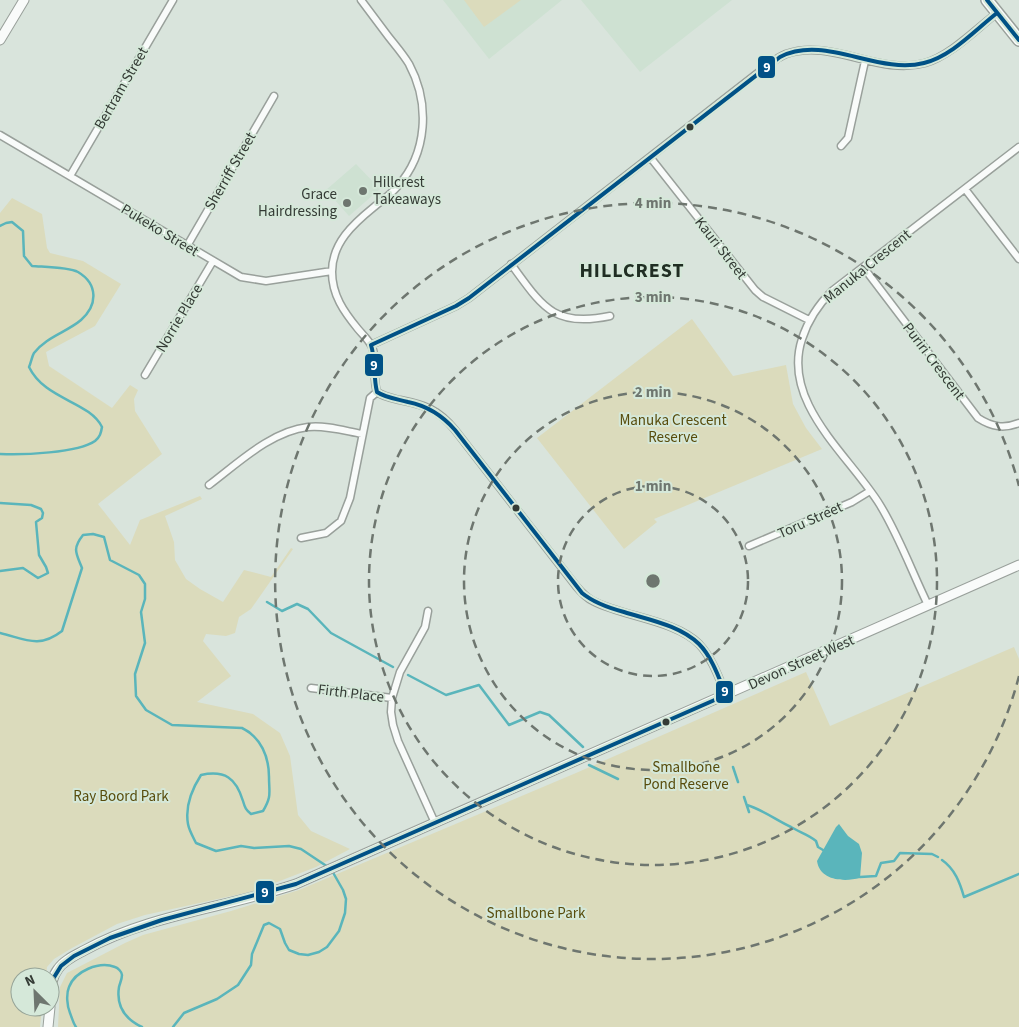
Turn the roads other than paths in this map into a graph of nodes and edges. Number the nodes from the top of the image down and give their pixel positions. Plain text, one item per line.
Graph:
1 (24, 0) edge
2 (173, 0) edge
3 (361, 0) edge
4 (987, 0) edge
5 (997, 13) junction
6 (1, 36) edge
7 (1019, 40) edge
8 (865, 61) junction
9 (274, 96) dead end
10 (0, 135) edge
11 (841, 146) dead end
12 (1019, 147) edge
13 (650, 157) junction
14 (70, 176) junction
15 (965, 189) junction
16 (187, 246) junction
17 (1019, 259) edge
18 (213, 261) junction
19 (511, 264) junction
20 (864, 268) junction
21 (332, 271) junction
22 (610, 316) dead end
23 (809, 320) junction
24 (371, 345) junction
25 (145, 375) dead end
26 (377, 392) junction
27 (1019, 423) edge
28 (362, 434) junction
29 (209, 485) dead end
30 (870, 490) junction
31 (301, 538) dead end
32 (749, 546) dead end
33 (1019, 565) edge
34 (928, 605) junction
35 (428, 611) dead end
36 (311, 688) dead end
37 (726, 695) junction
38 (392, 698) junction
39 (435, 823) junction
40 (60, 968) edge

1 - 6 main road
2 - 14 street, Bertram Street
3 - 21 street
4 - 5 highway
5 - 7 highway
5 - 8 street
8 - 11 street
8 - 13 street
9 - 16 street, Sherriff Street
10 - 14 street, Pukeko Street
12 - 15 street, Manuka Crescent
13 - 19 street
13 - 23 street, Kauri Street
14 - 16 street, Pukeko Street
15 - 17 street
15 - 20 street, Manuka Crescent
16 - 18 street, Pukeko Street
18 - 21 street, Pukeko Street
18 - 25 street, Norrie Place
19 - 22 street
19 - 24 street
20 - 23 street, Manuka Crescent
20 - 27 street, Puriri Crescent
21 - 24 street
23 - 30 street, Manuka Crescent
24 - 26 street
26 - 28 street
26 - 37 street
28 - 29 street
28 - 31 street
30 - 32 street, Toru Street
30 - 34 street, Manuka Crescent
33 - 34 main road, Devon Street West
34 - 37 main road, Devon Street West
35 - 38 street
36 - 38 street, Firth Place
37 - 39 main road, Devon Street West
38 - 39 street
39 - 40 main road, Devon Street West

